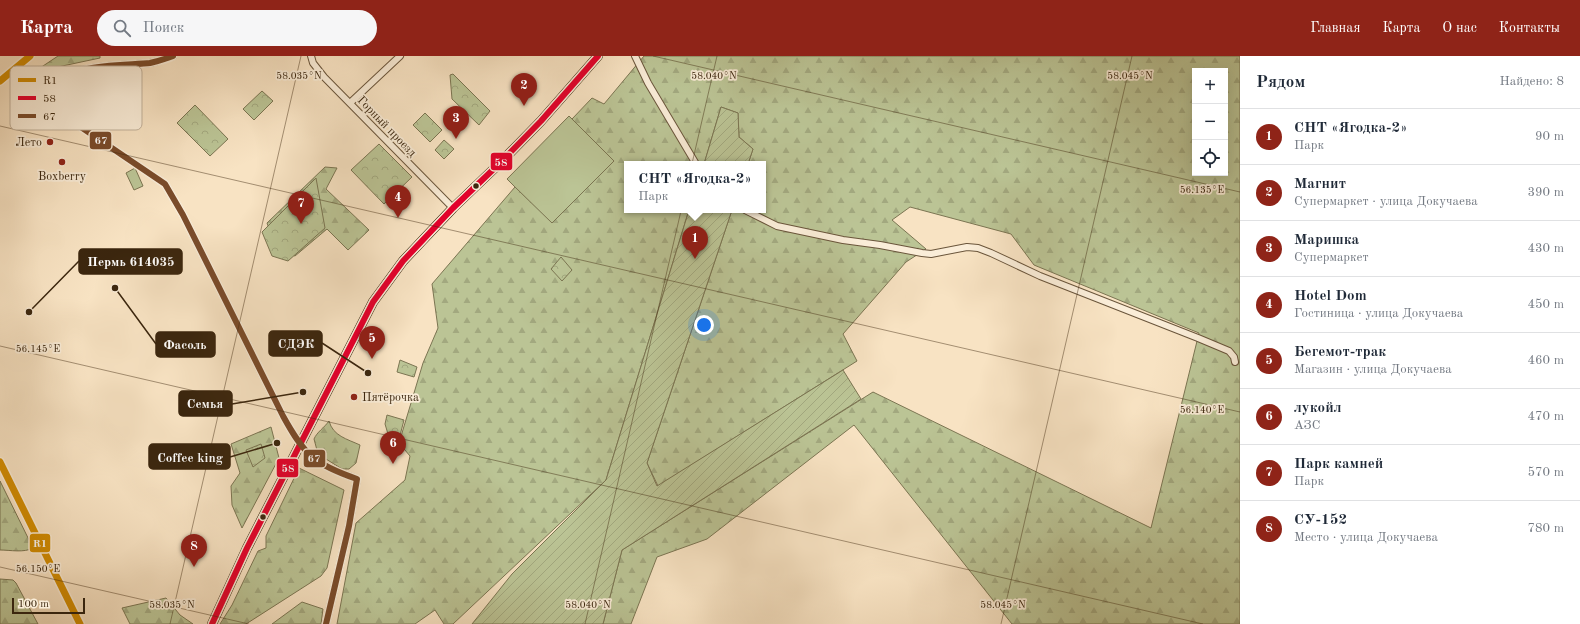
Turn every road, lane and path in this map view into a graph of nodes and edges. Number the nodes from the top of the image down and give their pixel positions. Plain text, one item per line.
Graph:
1 (173, 56) edge
2 (311, 56) edge
3 (400, 56) edge
4 (598, 56) edge
5 (635, 56) edge
6 (112, 66) edge
7 (350, 103) junction
8 (85, 130) edge
9 (694, 161) edge
10 (453, 208) junction
11 (751, 213) edge
12 (1235, 362) dead end
13 (300, 446) junction
14 (212, 624) edge
15 (326, 624) edge

1 - 6 street
2 - 7 street, Горный проезд
3 - 7 street
4 - 10 main road
5 - 9 street
7 - 10 street, Горный проезд
8 - 13 street
10 - 13 main road
11 - 12 street
13 - 14 main road
13 - 15 street

